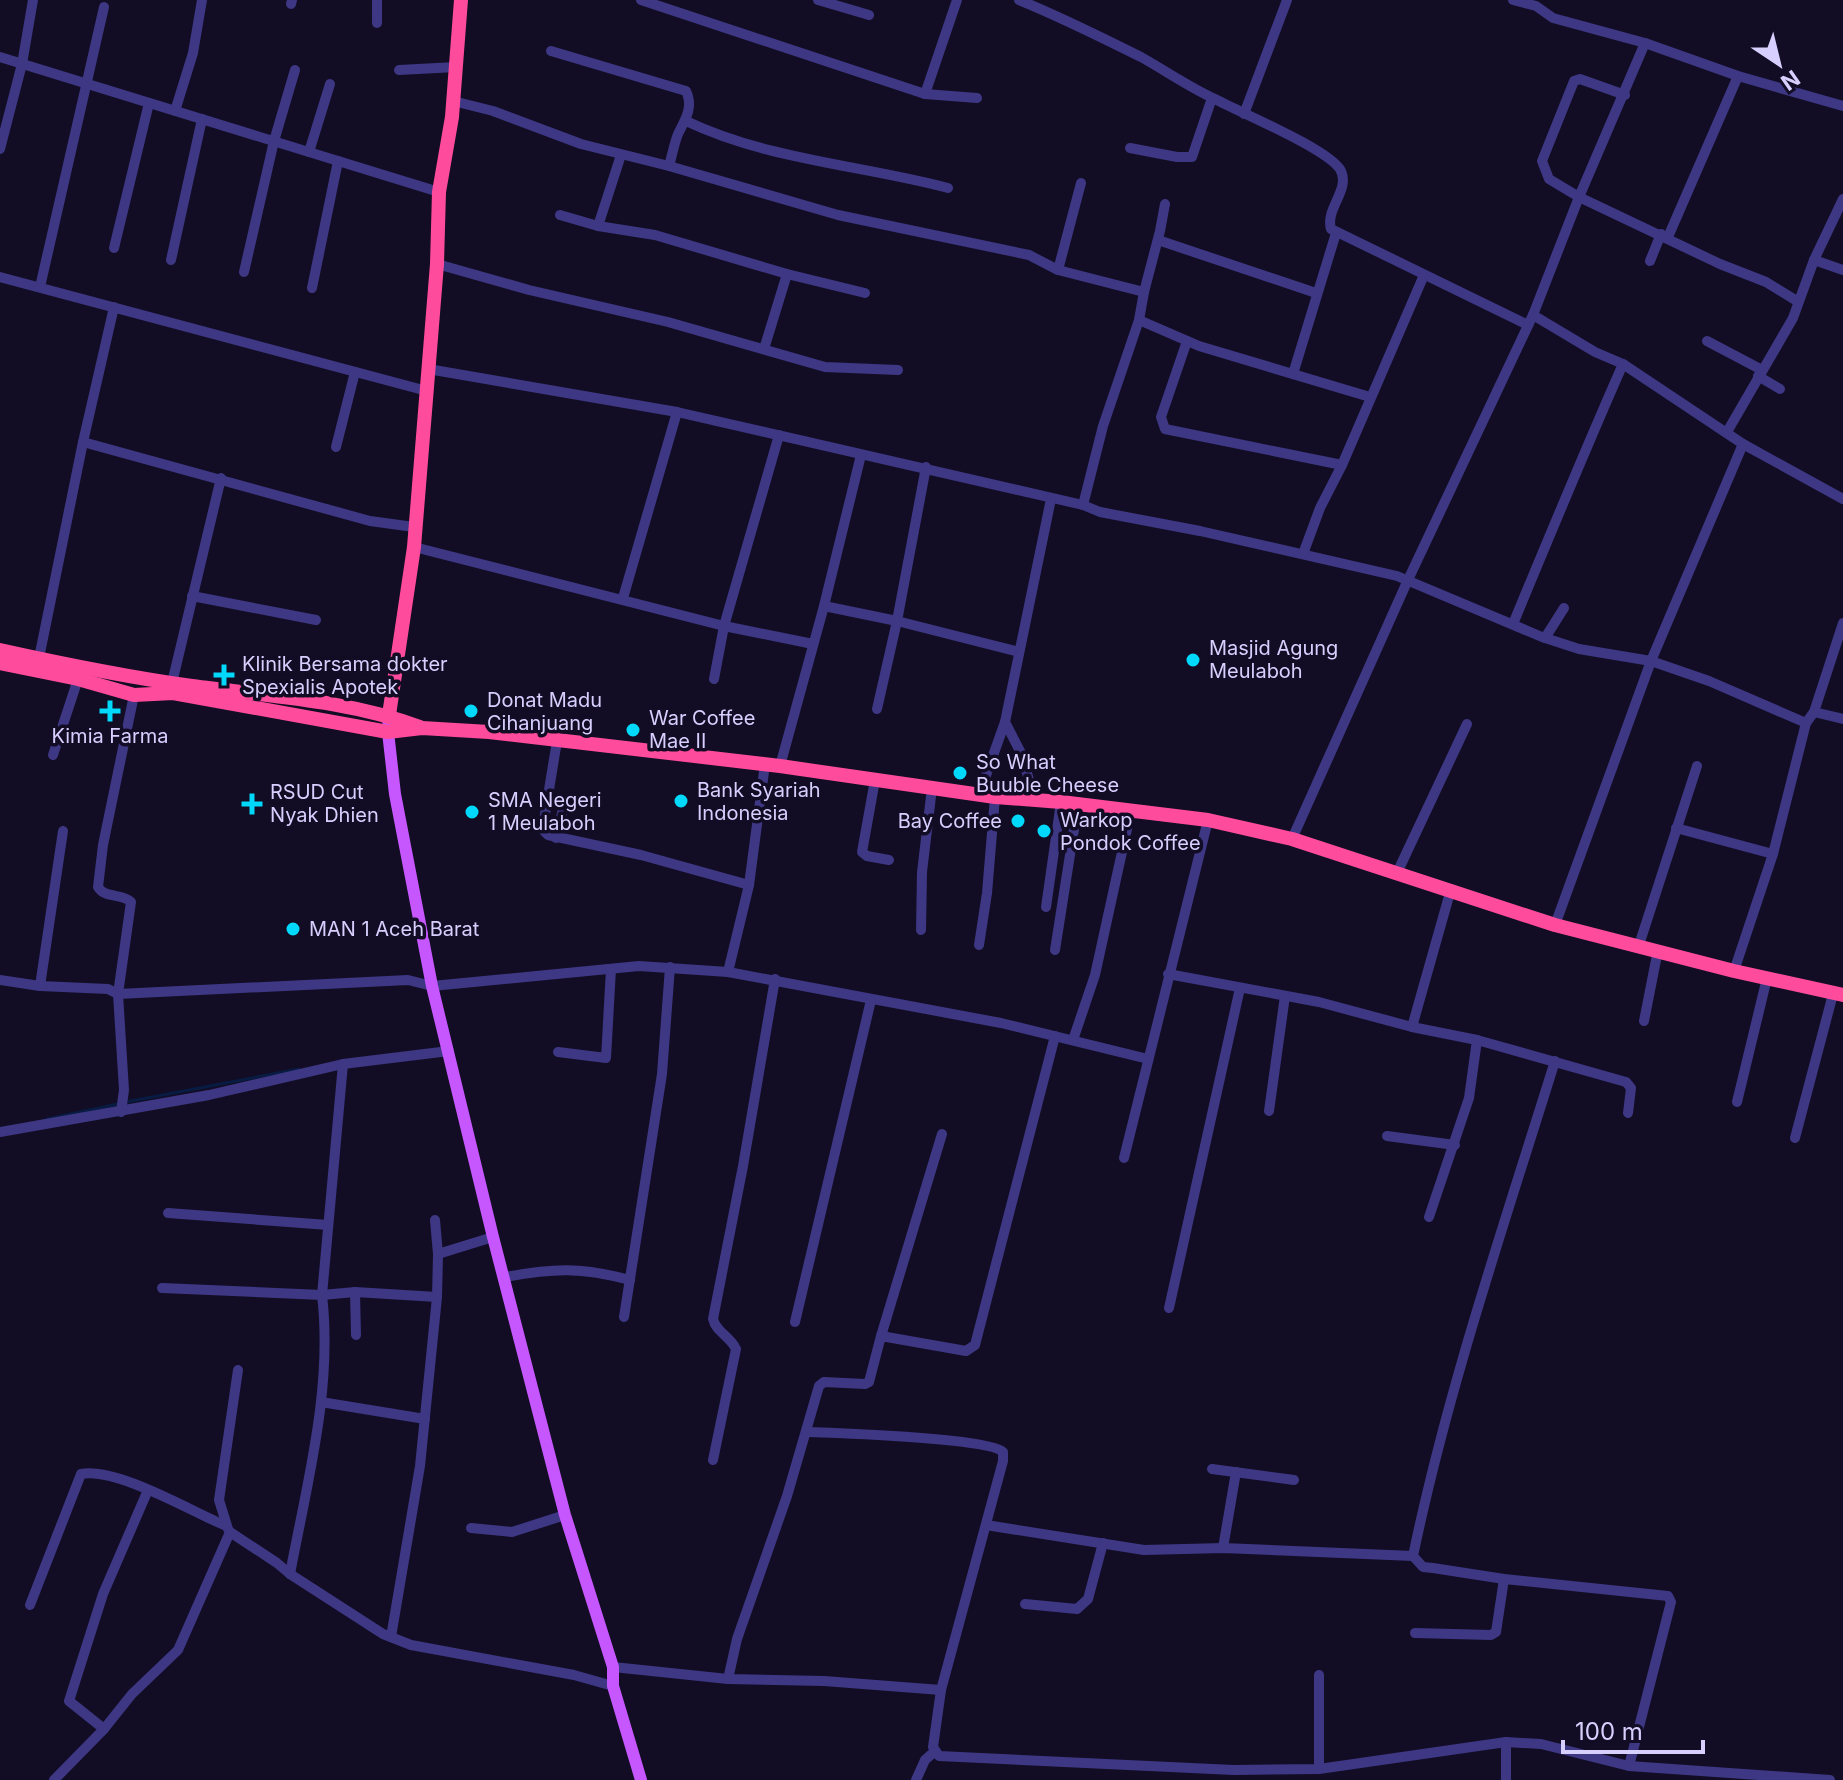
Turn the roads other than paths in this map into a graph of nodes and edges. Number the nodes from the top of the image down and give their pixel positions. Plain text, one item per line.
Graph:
1 (33, 0) edge
2 (202, 0) edge
3 (377, 0) edge
4 (461, 0) edge
5 (641, 0) edge
6 (818, 0) edge
7 (957, 0) edge
8 (1019, 0) edge
9 (1287, 0) edge
10 (1513, 0) edge
11 (104, 7) dead end
12 (869, 15) dead end
13 (377, 23) dead end
14 (1645, 43) junction
15 (551, 51) dead end
16 (0, 57) edge
17 (22, 64) junction
18 (456, 67) junction
19 (295, 70) dead end
20 (399, 70) dead end
21 (1738, 76) junction
22 (87, 84) junction
23 (330, 84) dead end
24 (925, 94) junction
25 (1625, 95) junction
26 (977, 98) dead end
27 (1212, 98) junction
28 (453, 101) junction
29 (149, 103) junction
30 (1843, 106) edge
31 (1246, 109) junction
32 (175, 111) junction
33 (202, 119) junction
34 (686, 121) junction
35 (274, 141) junction
36 (1130, 148) dead end
37 (0, 149) edge
38 (309, 152) junction
39 (621, 155) junction
40 (338, 161) junction
41 (669, 166) junction
42 (1081, 183) dead end
43 (948, 188) dead end
44 (439, 192) junction
45 (1579, 197) junction
46 (1843, 199) edge
47 (1165, 204) dead end
48 (560, 215) dead end
49 (598, 226) junction
50 (1336, 233) junction
51 (1664, 236) junction
52 (1158, 240) junction
53 (114, 248) dead end
54 (171, 260) dead end
55 (1814, 260) junction
56 (1650, 261) dead end
57 (437, 264) junction
58 (1058, 270) junction
59 (1843, 270) edge
60 (244, 272) dead end
61 (787, 274) junction
62 (1424, 275) junction
63 (0, 277) edge
64 (40, 287) junction
65 (312, 288) dead end
66 (1144, 292) junction
67 (865, 293) dead end
68 (1316, 293) junction
69 (1797, 301) junction
70 (114, 307) junction
71 (1139, 320) junction
72 (1531, 320) junction
73 (1187, 341) junction
74 (1707, 341) dead end
75 (764, 349) junction
76 (1623, 364) junction
77 (428, 369) junction
78 (898, 370) dead end
79 (355, 372) junction
80 (1760, 373) junction
81 (1293, 374) junction
82 (1780, 389) dead end
83 (427, 391) junction
84 (1370, 397) junction
85 (677, 412) junction
86 (1727, 432) junction
87 (779, 435) junction
88 (83, 442) junction
89 (1743, 444) junction
90 (336, 447) dead end
91 (861, 455) junction
92 (1342, 465) junction
93 (926, 467) junction
94 (221, 478) junction
95 (1051, 499) junction
96 (1843, 499) edge
97 (1083, 505) junction
98 (414, 527) junction
99 (414, 547) junction
100 (1303, 554) junction
101 (1407, 582) junction
102 (192, 596) junction
103 (623, 598) junction
104 (824, 606) junction
105 (1564, 608) dead end
106 (316, 620) dead end
107 (897, 621) junction
108 (1843, 623) edge
109 (1513, 624) junction
110 (724, 626) junction
111 (1545, 638) junction
112 (813, 644) junction
113 (0, 650) edge
114 (1019, 652) junction
115 (39, 658) junction
116 (1651, 661) junction
117 (0, 663) edge
118 (78, 679) junction
119 (714, 679) dead end
120 (172, 683) junction
121 (134, 695) junction
122 (877, 709) dead end
123 (1814, 712) junction
124 (389, 715) junction
125 (1843, 719) edge
126 (1005, 722) junction
127 (1806, 723) junction
128 (1467, 724) dead end
129 (422, 728) junction
130 (388, 732) junction
131 (557, 741) junction
132 (53, 755) dead end
133 (773, 765) junction
134 (1697, 766) dead end
135 (875, 780) junction
136 (932, 788) junction
137 (979, 795) junction
138 (995, 797) junction
139 (1035, 800) junction
140 (1061, 802) junction
141 (1078, 804) junction
142 (564, 805) dead end
143 (1131, 811) junction
144 (1208, 820) junction
145 (1676, 828) junction
146 (63, 831) dead end
147 (556, 838) junction
148 (1292, 839) junction
149 (1773, 854) junction
150 (889, 860) dead end
151 (1397, 873) junction
152 (749, 885) junction
153 (1451, 889) junction
154 (1046, 907) dead end
155 (1555, 925) junction
156 (921, 930) dead end
157 (979, 945) dead end
158 (1639, 945) junction
159 (1055, 950) dead end
160 (1658, 950) junction
161 (670, 967) junction
162 (611, 969) junction
163 (1734, 971) junction
164 (728, 972) junction
165 (1168, 974) junction
166 (1767, 978) junction
167 (775, 979) junction
168 (0, 980) edge
169 (40, 986) junction
170 (432, 986) junction
171 (1240, 988) junction
172 (118, 994) junction
173 (1838, 995) edge
174 (1285, 996) junction
175 (871, 1000) junction
176 (1644, 1021) dead end
177 (1412, 1027) junction
178 (1055, 1036) junction
179 (1073, 1040) junction
180 (1477, 1040) junction
181 (449, 1051) junction
182 (558, 1052) dead end
183 (1148, 1059) junction
184 (1555, 1061) junction
185 (343, 1064) junction
186 (1737, 1102) dead end
187 (1269, 1111) dead end
188 (121, 1112) junction
189 (1628, 1113) dead end
190 (0, 1132) edge
191 (942, 1134) dead end
192 (1387, 1136) dead end
193 (1795, 1138) dead end
194 (1455, 1145) junction
195 (1124, 1158) dead end
196 (168, 1213) dead end
197 (1429, 1217) dead end
198 (435, 1220) dead end
199 (328, 1225) junction
200 (493, 1237) junction
201 (438, 1254) junction
202 (505, 1277) junction
203 (630, 1280) junction
204 (162, 1288) dead end
205 (355, 1292) junction
206 (322, 1295) junction
207 (437, 1297) junction
208 (1169, 1308) dead end
209 (624, 1317) dead end
210 (795, 1322) dead end
211 (356, 1335) dead end
212 (881, 1336) junction
213 (238, 1370) dead end
214 (321, 1402) junction
215 (425, 1419) junction
216 (806, 1432) junction
217 (713, 1460) dead end
218 (1212, 1469) dead end
219 (1236, 1472) junction
220 (1294, 1480) dead end
221 (148, 1490) junction
222 (565, 1515) junction
223 (986, 1525) junction
224 (227, 1528) junction
225 (471, 1528) dead end
226 (1103, 1543) junction
227 (1223, 1548) junction
228 (1413, 1556) junction
229 (290, 1574) junction
230 (1504, 1579) junction
231 (1025, 1604) dead end
232 (30, 1605) dead end
233 (1415, 1633) dead end
234 (391, 1637) junction
235 (613, 1667) junction
236 (1319, 1675) dead end
237 (728, 1679) junction
238 (613, 1686) junction
239 (941, 1690) junction
240 (104, 1729) junction
241 (1506, 1742) junction
242 (934, 1752) junction
243 (1629, 1766) junction
244 (1319, 1769) junction
245 (1234, 1775) edge
246 (54, 1780) edge
247 (641, 1780) edge
248 (916, 1780) edge
249 (1506, 1780) edge
250 (1830, 1780) edge

1 - 17 street
2 - 32 street
3 - 13 street
4 - 18 highway
5 - 24 street
6 - 12 street
7 - 24 street
8 - 27 street
9 - 31 street
10 - 14 street
11 - 22 street
14 - 21 street
14 - 25 street
15 - 34 street
16 - 17 street
17 - 22 street
17 - 37 street
18 - 20 street
18 - 28 highway
19 - 35 street
21 - 30 street
21 - 51 street
22 - 29 street
22 - 64 street
23 - 38 street
24 - 26 street
25 - 45 street
25 - 45 street
27 - 31 street
27 - 36 street
28 - 39 street
28 - 44 highway
29 - 32 street
29 - 53 street
31 - 50 street
32 - 33 street
33 - 35 street
33 - 54 street
34 - 41 street
34 - 43 street
35 - 38 street
35 - 60 street
38 - 40 street
39 - 41 street
39 - 49 street
40 - 44 street
40 - 65 street
41 - 58 street
42 - 58 street
44 - 57 highway
45 - 51 street
45 - 72 street
46 - 55 street
47 - 52 street
48 - 49 street
49 - 61 street
50 - 62 street
50 - 68 street
51 - 56 street
51 - 69 street
52 - 66 street
52 - 68 street
55 - 59 street
55 - 69 street
57 - 75 street
57 - 77 highway
58 - 66 street
61 - 67 street
61 - 75 street
62 - 72 street
62 - 84 street
63 - 64 street
64 - 70 street
66 - 71 street
68 - 81 street
69 - 80 street
70 - 79 street
70 - 88 street
71 - 73 street
71 - 97 street
72 - 76 street
72 - 101 street
73 - 81 street
73 - 92 street
74 - 80 street
75 - 78 street
76 - 86 street
76 - 109 street
77 - 83 highway
77 - 85 street
79 - 83 street
79 - 90 street
80 - 82 street
80 - 86 street
81 - 84 street
83 - 98 highway
84 - 92 street
85 - 87 street
85 - 103 street
86 - 89 street
87 - 91 street
87 - 110 street
88 - 94 street
88 - 115 street
89 - 96 street
89 - 116 street
91 - 93 street
91 - 104 street
92 - 100 street
93 - 95 street
93 - 107 street
94 - 98 street
94 - 102 street
95 - 97 street
95 - 114 street
97 - 100 street
98 - 99 highway
99 - 103 street
99 - 124 highway
100 - 101 street
101 - 109 street
101 - 148 street
102 - 106 street
102 - 120 street
103 - 110 street
104 - 107 street
104 - 112 street
105 - 111 street
107 - 114 street
107 - 122 street
108 - 123 street
109 - 111 street
110 - 112 street
110 - 119 street
111 - 116 street
112 - 133 street
113 - 115 highway
114 - 126 street
115 - 120 highway
116 - 127 street
116 - 155 street
117 - 118 highway
118 - 121 highway
118 - 132 street
120 - 124 highway
121 - 130 highway
121 - 172 street
123 - 125 street
123 - 127 street
124 - 129 highway
124 - 130 main road
126 - 137 street
126 - 139 street
127 - 149 street
128 - 151 street
129 - 130 highway
129 - 131 highway
130 - 170 main road
131 - 133 highway
131 - 147 street
133 - 135 highway
133 - 152 street
134 - 145 street
135 - 136 highway
135 - 150 street
136 - 137 highway
136 - 156 street
137 - 138 highway
138 - 139 highway
138 - 157 street
139 - 140 highway
140 - 141 highway
140 - 154 street
141 - 143 highway
141 - 159 street
142 - 147 street
143 - 144 highway
143 - 179 street
144 - 148 highway
144 - 165 street
145 - 149 street
145 - 158 street
146 - 169 street
147 - 152 street
148 - 151 highway
149 - 163 street
151 - 153 highway
152 - 164 street
153 - 155 highway
153 - 177 street
155 - 158 highway
158 - 160 highway
160 - 163 highway
160 - 176 street
161 - 162 street
161 - 164 street
161 - 203 street
162 - 170 street
162 - 182 street
163 - 166 highway
164 - 167 street
165 - 171 street
165 - 183 street
166 - 173 highway
166 - 186 street
167 - 175 street
167 - 217 street
168 - 169 street
169 - 172 street
170 - 172 street
170 - 181 main road
171 - 174 street
171 - 208 street
172 - 188 street
173 - 193 street
174 - 177 street
174 - 187 street
175 - 178 street
175 - 210 street
177 - 180 street
178 - 179 street
178 - 212 street
179 - 183 street
180 - 184 street
180 - 194 street
181 - 185 street
181 - 200 main road
183 - 195 street
184 - 189 street
184 - 228 street
185 - 188 street
185 - 199 street
188 - 190 street
191 - 212 street
192 - 194 street
194 - 197 street
196 - 199 street
198 - 201 street
199 - 206 street
200 - 201 street
200 - 202 main road
201 - 207 street
202 - 203 street
202 - 222 main road
203 - 209 street
204 - 206 street
205 - 206 street
205 - 207 street
205 - 211 street
206 - 214 street
207 - 215 street
212 - 216 street
213 - 224 street
214 - 215 street
214 - 229 street
215 - 234 street
216 - 223 street
216 - 237 street
218 - 219 street
219 - 220 street
219 - 227 street
221 - 224 street
221 - 232 street
221 - 240 street
222 - 225 street
222 - 235 main road
223 - 226 street
223 - 239 street
224 - 229 street
224 - 240 street
226 - 227 street
226 - 231 street
227 - 228 street
228 - 230 street
229 - 234 street
230 - 233 street
230 - 243 street
234 - 238 street
235 - 237 street
235 - 238 main road
236 - 244 street
237 - 239 street
238 - 247 main road
239 - 242 street
240 - 246 street
241 - 243 street
241 - 244 street
241 - 249 street
242 - 245 street
242 - 248 street
243 - 250 street
244 - 245 street

